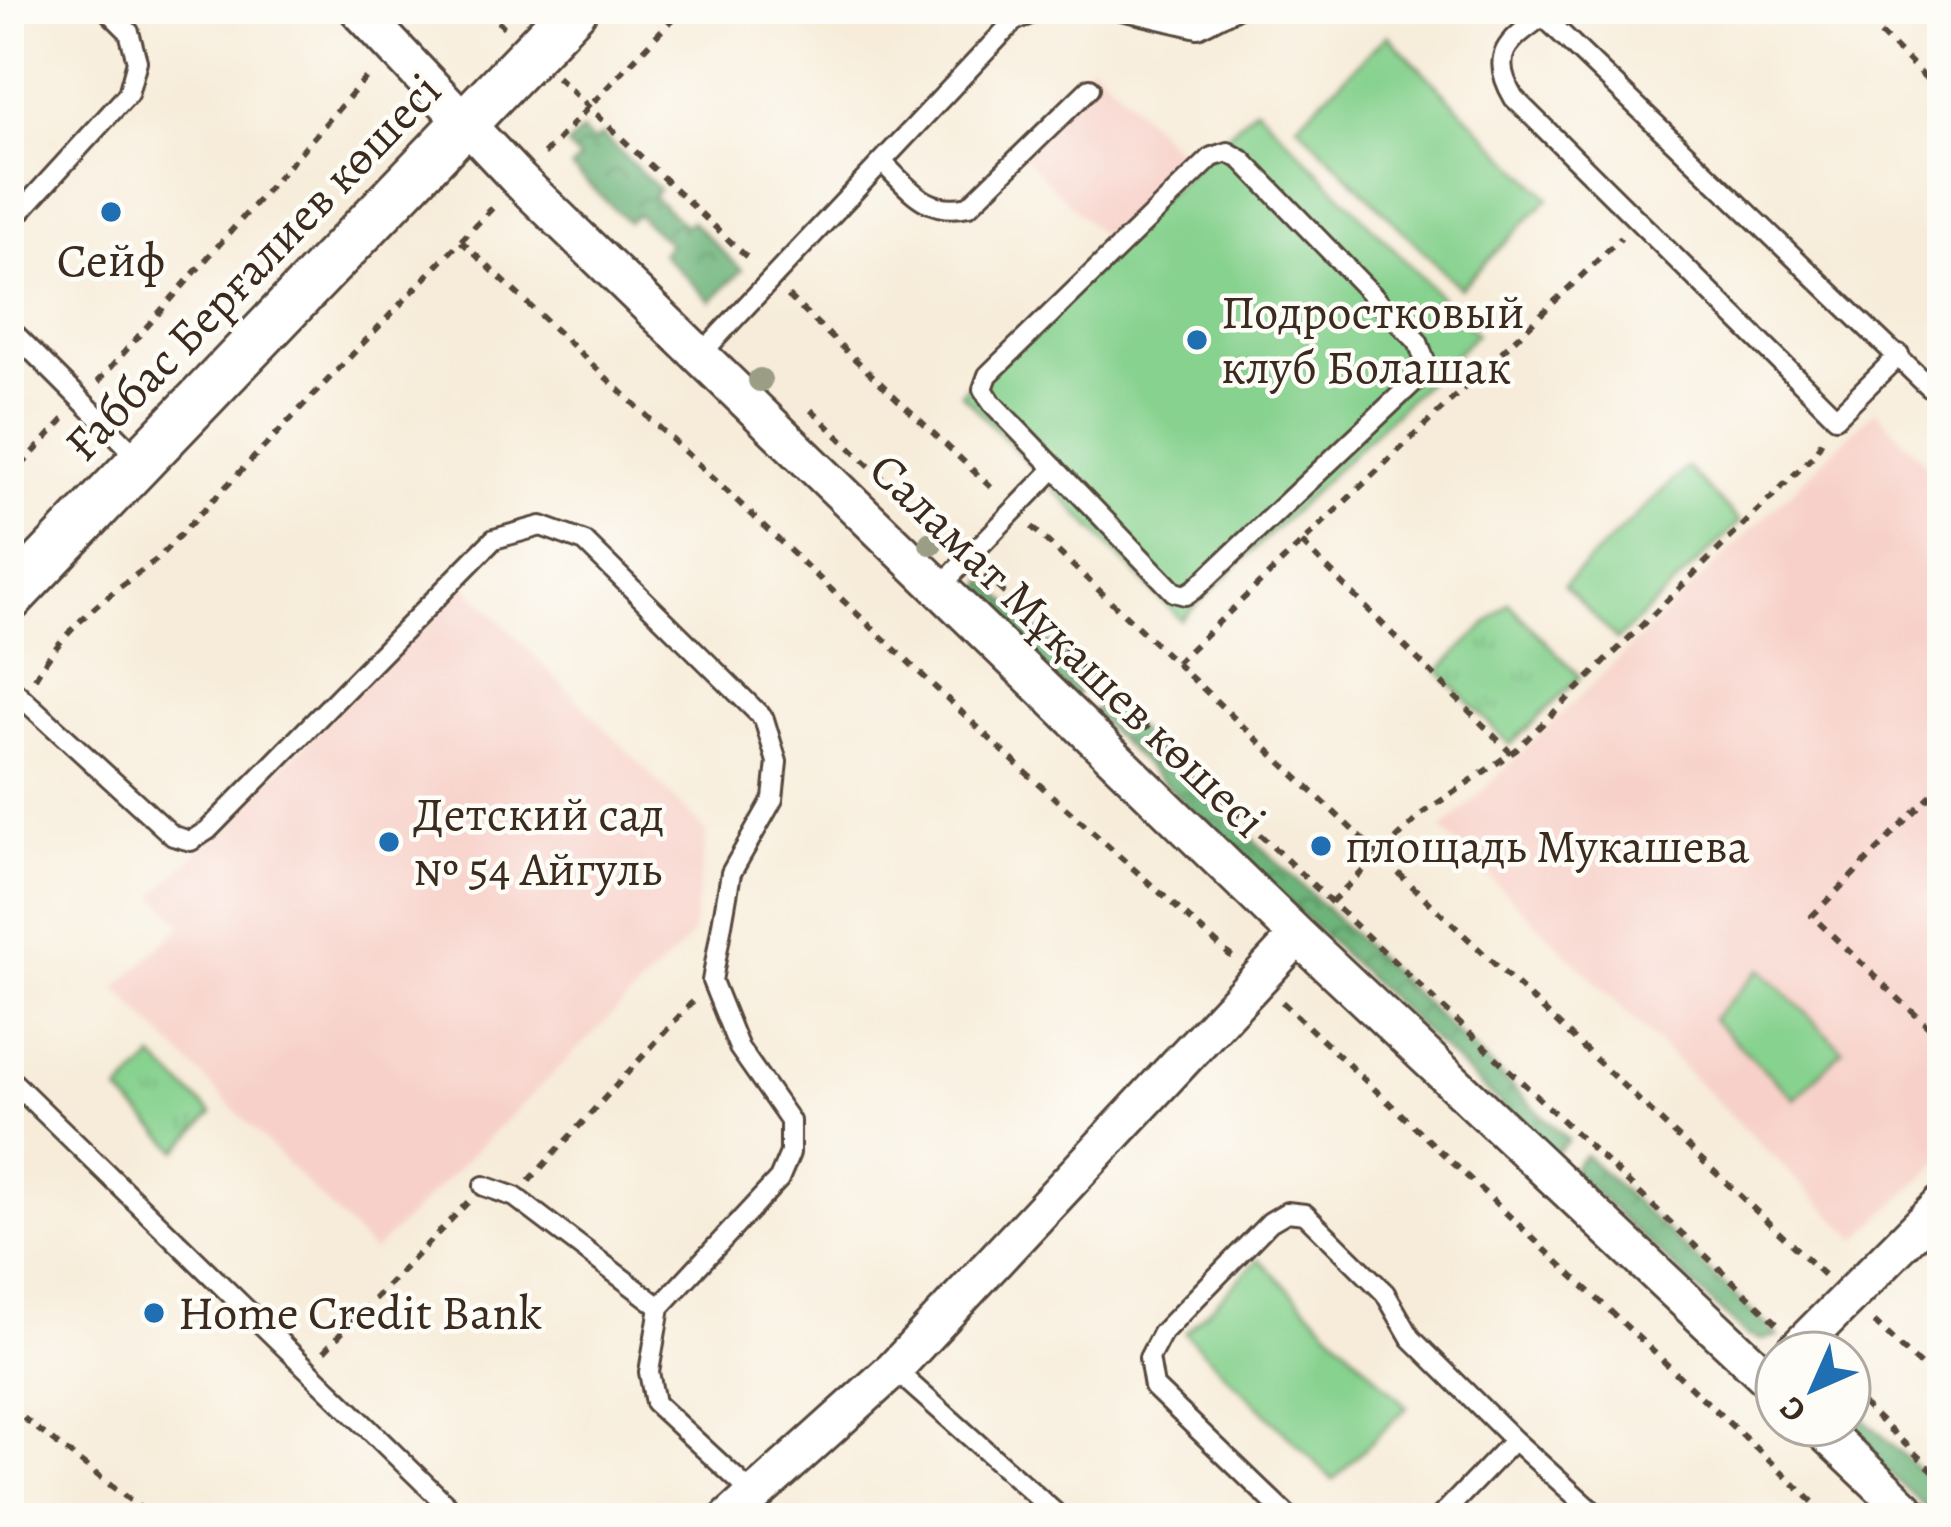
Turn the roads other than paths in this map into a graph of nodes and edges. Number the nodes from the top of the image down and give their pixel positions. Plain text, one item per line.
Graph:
1 (106, 9) edge
2 (358, 9) edge
3 (574, 9) edge
4 (1042, 9) edge
5 (1117, 9) edge
6 (1235, 9) edge
7 (1543, 12) edge
8 (1014, 15) edge
9 (1090, 88) dead end
10 (466, 124) junction
11 (882, 162) junction
12 (9, 224) edge
13 (9, 328) edge
14 (701, 354) junction
15 (1898, 355) junction
16 (1942, 372) edge
17 (142, 461) junction
18 (1055, 468) junction
19 (940, 587) junction
20 (9, 599) edge
21 (16, 693) edge
22 (1298, 936) junction
23 (9, 1078) edge
24 (484, 1186) road end
25 (1942, 1203) edge
26 (660, 1307) junction
27 (1818, 1329) edge
28 (1753, 1339) edge
29 (894, 1369) junction
30 (1514, 1440) junction
31 (1843, 1449) edge
32 (741, 1506) edge
33 (460, 1518) edge
34 (1061, 1518) edge
35 (1290, 1518) edge
36 (1438, 1518) edge
37 (1600, 1518) edge
38 (1916, 1518) edge

1 - 12 lane
2 - 10 street, Саламат Мұқашев көшесі
3 - 10 street, Ғаббас Берғалиев көшесі
4 - 8 lane
5 - 6 lane
7 - 15 lane
7 - 15 lane
8 - 11 lane
9 - 11 lane
10 - 14 street, Саламат Мұқашев көшесі
10 - 17 street, Ғаббас Берғалиев көшесі
11 - 14 lane
13 - 17 lane
14 - 19 street, Саламат Мұқашев көшесі
15 - 16 lane
17 - 20 street, Ғаббас Берғалиев көшесі
18 - 18 lane
18 - 19 lane
19 - 22 street, Саламат Мұқашев көшесі
21 - 26 lane
22 - 28 street, Саламат Мұқашев көшесі
22 - 29 street
23 - 33 lane
24 - 26 lane
25 - 27 street
26 - 32 lane
29 - 32 street
29 - 34 lane
30 - 35 lane
30 - 36 lane
30 - 37 lane
31 - 38 street

